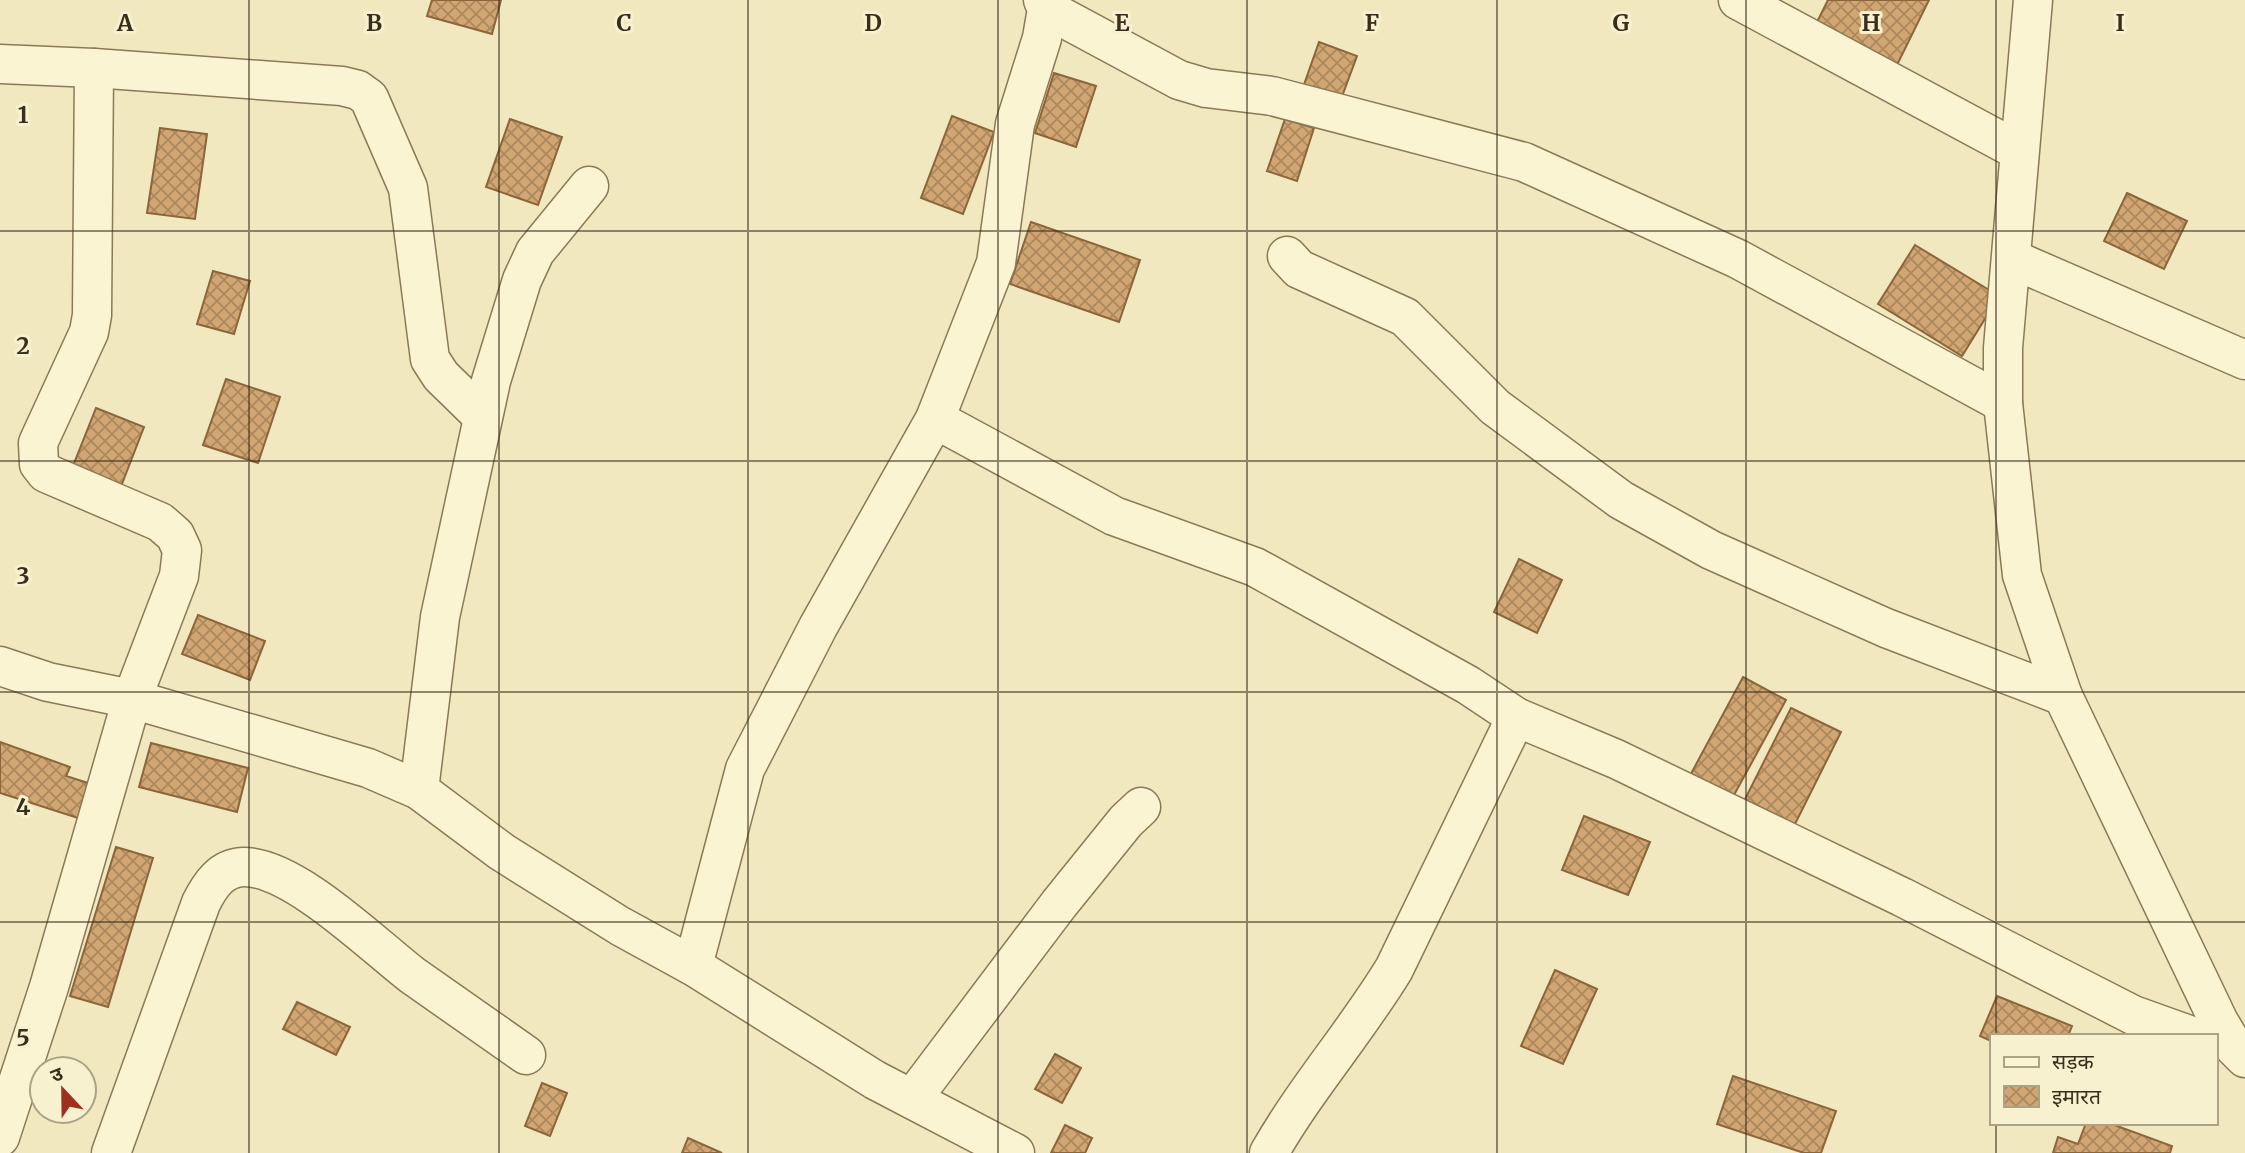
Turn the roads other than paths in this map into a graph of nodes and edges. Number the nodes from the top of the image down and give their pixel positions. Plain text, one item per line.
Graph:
1 (1738, 0) edge
2 (2033, 0) edge
3 (1045, 4) edge
4 (0, 64) edge
5 (94, 68) junction
6 (2020, 150) junction
7 (589, 186) dead end
8 (1287, 256) dead end
9 (2012, 259) junction
10 (2245, 360) edge
11 (2003, 403) junction
12 (482, 416) junction
13 (935, 419) junction
14 (0, 666) edge
15 (2063, 696) junction
16 (132, 699) junction
17 (1516, 717) junction
18 (419, 790) junction
19 (1141, 807) dead end
20 (693, 966) junction
21 (2186, 1034) edge
22 (2231, 1049) edge
23 (526, 1055) dead end
24 (912, 1099) junction
25 (0, 1137) edge
26 (111, 1153) edge
27 (1015, 1153) edge
28 (1269, 1153) edge

1 - 6 street
2 - 6 street
3 - 11 street
3 - 13 street
4 - 5 street
5 - 12 street
5 - 16 street
6 - 9 street
7 - 12 street
8 - 15 street
9 - 10 street
9 - 11 street
11 - 15 street
12 - 18 street
13 - 17 street
13 - 20 street
14 - 16 street
15 - 22 street
16 - 18 street
16 - 25 street
17 - 21 street
17 - 28 street
18 - 20 street
19 - 24 street
20 - 24 street
23 - 26 street
24 - 27 street

